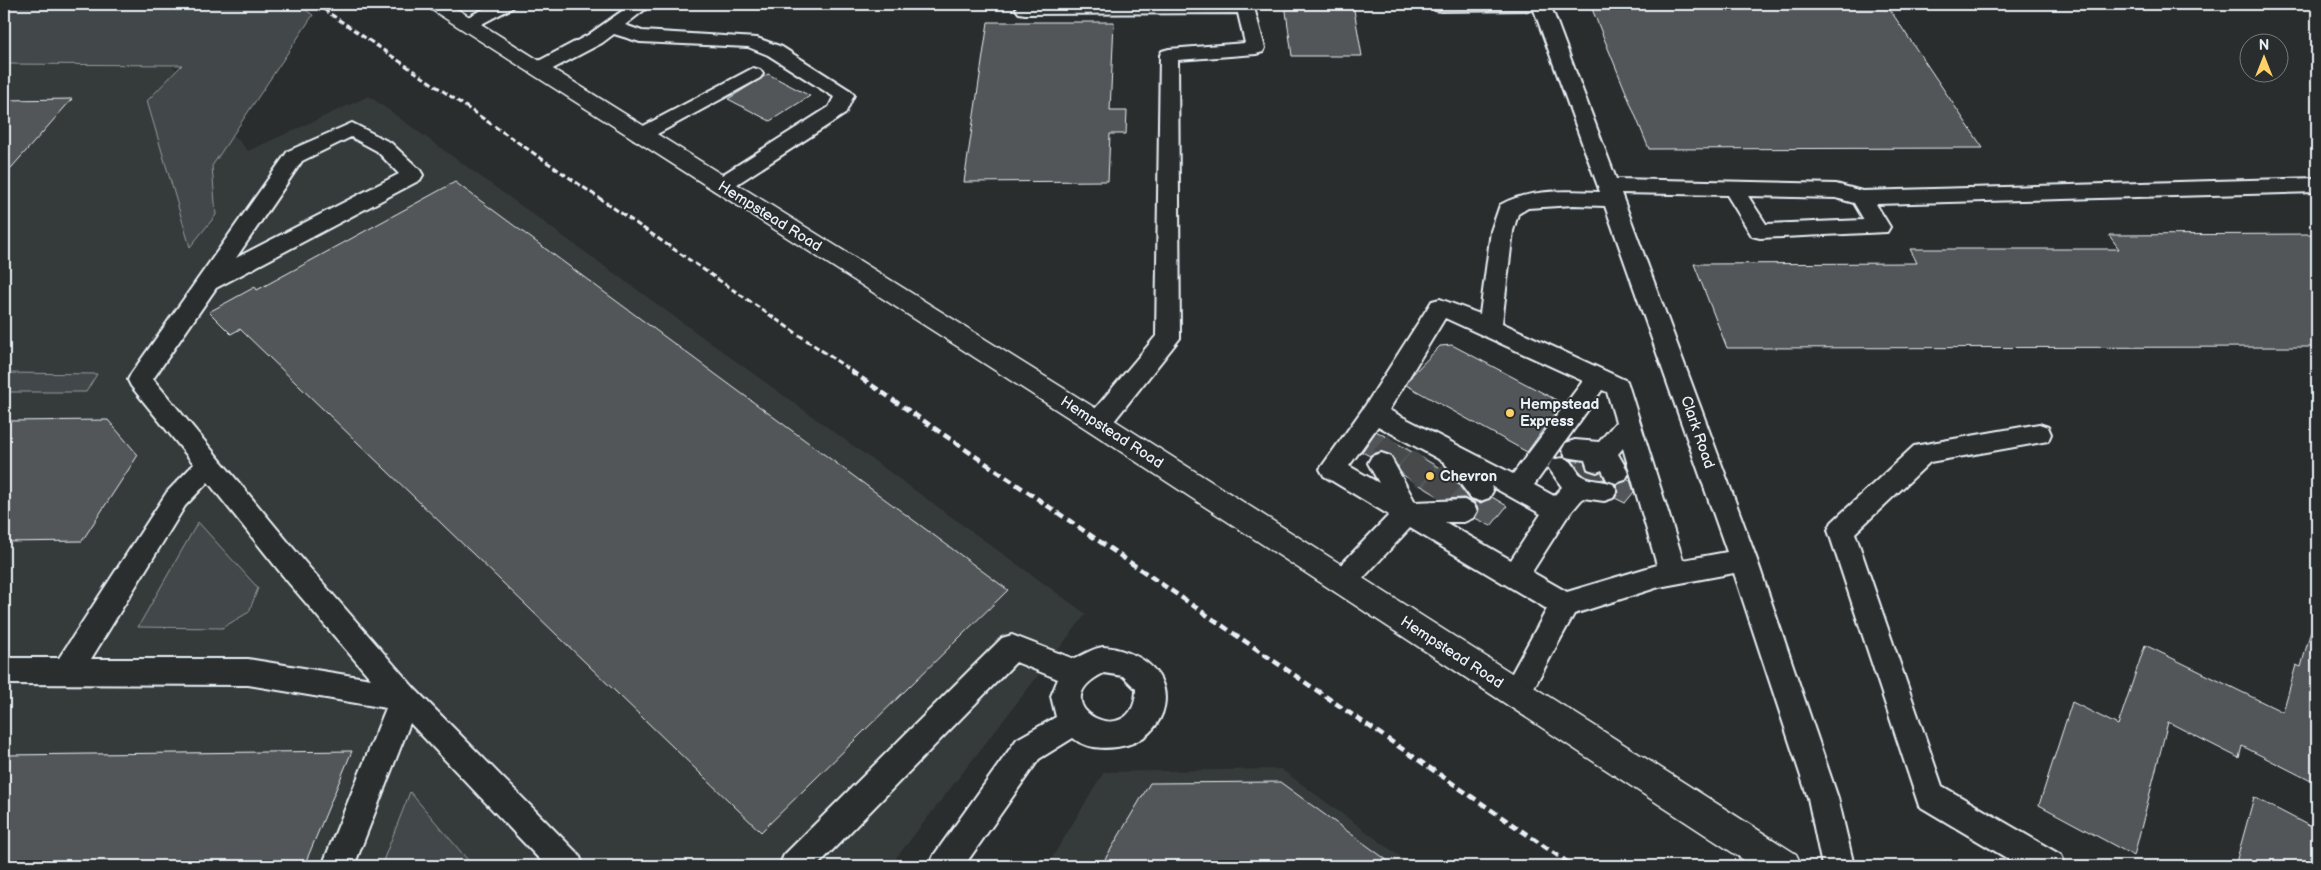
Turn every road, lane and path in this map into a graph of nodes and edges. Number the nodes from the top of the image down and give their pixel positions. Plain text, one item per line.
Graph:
1 (436, 4) edge
2 (506, 4) edge
3 (621, 4) edge
4 (1026, 4) edge
5 (1541, 5) edge
6 (642, 6) edge
7 (1244, 6) edge
8 (1441, 6) dead end
9 (468, 24) junction
10 (612, 28) junction
11 (538, 69) junction
12 (753, 74) dead end
13 (641, 135) junction
14 (721, 185) junction
15 (2317, 185) edge
16 (1733, 188) junction
17 (1611, 193) junction
18 (1862, 198) junction
19 (208, 282) junction
20 (1490, 327) junction
21 (1598, 378) junction
22 (1374, 413) junction
23 (1098, 423) junction
24 (1629, 423) junction
25 (2039, 434) dead end
26 (1424, 459) dead end
27 (1452, 464) junction
28 (209, 465) junction
29 (1597, 474) junction
30 (1408, 478) tunnel mouth
31 (1517, 488) junction
32 (1480, 490) dead end
33 (1435, 494) tunnel mouth
34 (1558, 510) junction
35 (1464, 511) dead end
36 (1407, 513) junction
37 (1743, 560) junction
38 (1674, 573) junction
39 (1515, 576) junction
40 (1343, 581) junction
41 (1564, 605) junction
42 (4, 671) edge
43 (67, 671) junction
44 (1076, 673) junction
45 (1516, 693) junction
46 (404, 698) junction
47 (1074, 722) junction
48 (338, 866) edge
49 (568, 866) edge
50 (795, 866) edge
51 (945, 866) edge
52 (1784, 866) edge
53 (1838, 866) edge
54 (2050, 866) edge

1 - 9 main road, Hempstead Road
2 - 9 street
3 - 6 street
4 - 7 street
5 - 8 street
5 - 17 street, Clark Road
6 - 10 street
7 - 23 street
9 - 11 main road, Hempstead Road
10 - 11 street
10 - 14 street
11 - 13 main road, Hempstead Road
12 - 13 street
13 - 14 main road, Hempstead Road
14 - 23 main road, Hempstead Road
15 - 18 street
16 - 17 street
16 - 18 street
16 - 18 street
17 - 20 street
17 - 37 street, Clark Road
19 - 19 street
19 - 28 street
20 - 21 street
20 - 22 street
21 - 24 street
21 - 31 street
22 - 27 street
22 - 36 street
23 - 40 main road, Hempstead Road
24 - 29 street
24 - 38 street
25 - 54 street
26 - 27 street
27 - 31 street
27 - 32 street
27 - 36 street
28 - 43 street
28 - 46 street
29 - 29 street
29 - 34 street
30 - 36 street
31 - 34 street
33 - 36 street
34 - 39 street
35 - 36 street
36 - 39 street
36 - 40 street
37 - 38 street
37 - 53 street, Clark Road
38 - 41 street
39 - 41 street
40 - 45 main road, Hempstead Road
41 - 45 street
42 - 43 street
43 - 46 street
44 - 47 street
44 - 47 street
44 - 50 street
45 - 52 main road, Hempstead Road
46 - 48 street
46 - 49 street
47 - 51 street

